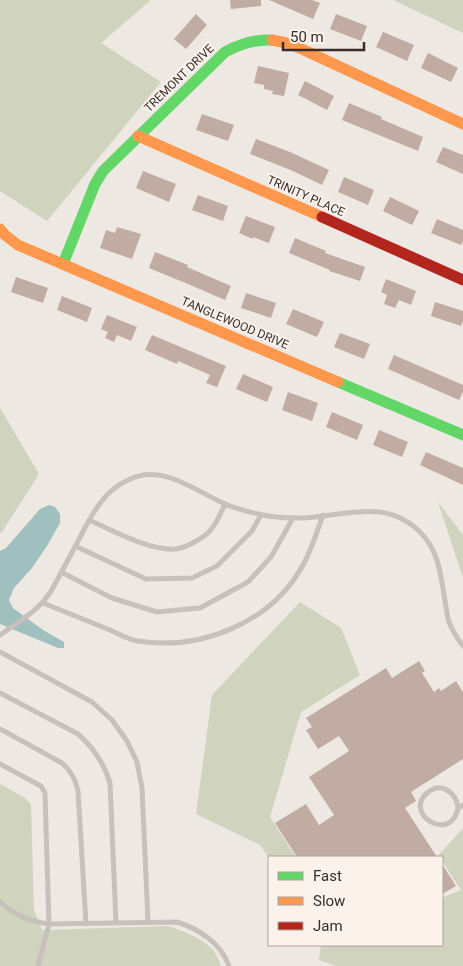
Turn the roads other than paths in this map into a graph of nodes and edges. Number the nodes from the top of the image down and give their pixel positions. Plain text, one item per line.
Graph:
1 (463, 124) edge
2 (138, 136) junction
3 (0, 229) edge
4 (63, 264) junction
5 (463, 280) edge
6 (463, 435) edge
7 (225, 504) junction
8 (262, 515) junction
9 (323, 515) junction
10 (292, 518) junction
11 (89, 520) junction
12 (75, 546) junction
13 (61, 572) junction
14 (43, 603) junction
15 (0, 634) edge
16 (463, 646) edge
17 (0, 652) edge
18 (0, 693) edge
19 (0, 728) edge
20 (0, 764) edge
21 (460, 807) edge
22 (0, 902) edge
23 (148, 922) junction
24 (116, 923) junction
25 (49, 924) junction
26 (86, 924) junction
27 (38, 966) edge
28 (229, 966) edge

1 - 2 street, TREMONT DRIVE
2 - 4 street, TREMONT DRIVE
2 - 5 street, TRINITY PLACE
3 - 4 street, TANGLEWOOD DRIVE
4 - 6 street, TANGLEWOOD DRIVE
7 - 8 lane
7 - 11 lane
7 - 11 lane
8 - 10 lane
8 - 12 lane
9 - 10 lane
9 - 14 lane
9 - 16 lane
10 - 13 lane
11 - 12 lane
12 - 13 lane
13 - 14 lane
14 - 15 lane
17 - 23 lane
18 - 24 lane
19 - 26 lane
20 - 25 lane
21 - 21 lane
22 - 25 lane
23 - 24 lane
23 - 28 lane
24 - 26 lane
25 - 26 lane
25 - 27 lane

